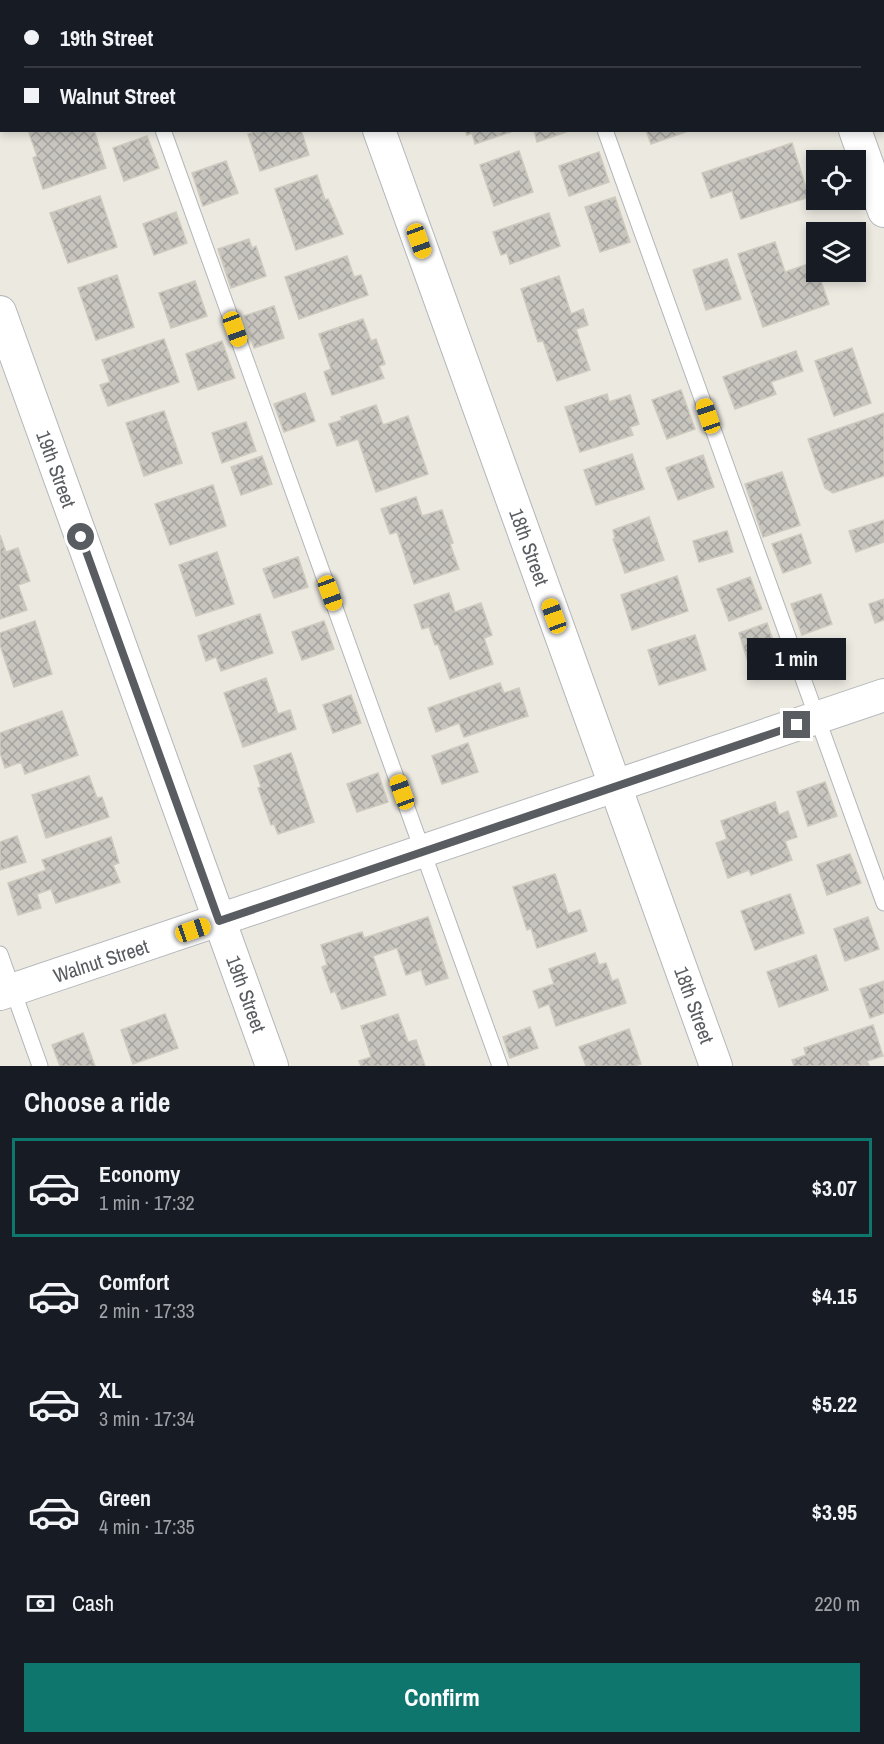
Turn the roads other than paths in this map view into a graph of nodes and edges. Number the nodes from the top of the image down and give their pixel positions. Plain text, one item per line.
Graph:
1 (164, 132) edge
2 (380, 132) edge
3 (606, 132) edge
4 (856, 132) edge
5 (884, 211) edge
6 (0, 312) edge
7 (884, 695) edge
8 (816, 718) junction
9 (615, 787) junction
10 (423, 851) junction
11 (884, 903) edge
12 (219, 921) junction
13 (0, 954) edge
14 (7, 992) edge
15 (40, 1066) edge
16 (272, 1066) edge
17 (500, 1066) edge
18 (716, 1066) edge

1 - 10 lane
2 - 9 street, 18th Street
3 - 8 lane
4 - 5 street
6 - 12 street, 19th Street
7 - 8 street, Walnut Street
8 - 9 street, Walnut Street
8 - 11 lane
9 - 10 street, Walnut Street
9 - 18 street, 18th Street
10 - 12 street, Walnut Street
10 - 17 lane
12 - 14 street, Walnut Street
12 - 16 street, 19th Street
13 - 14 lane
14 - 15 lane

